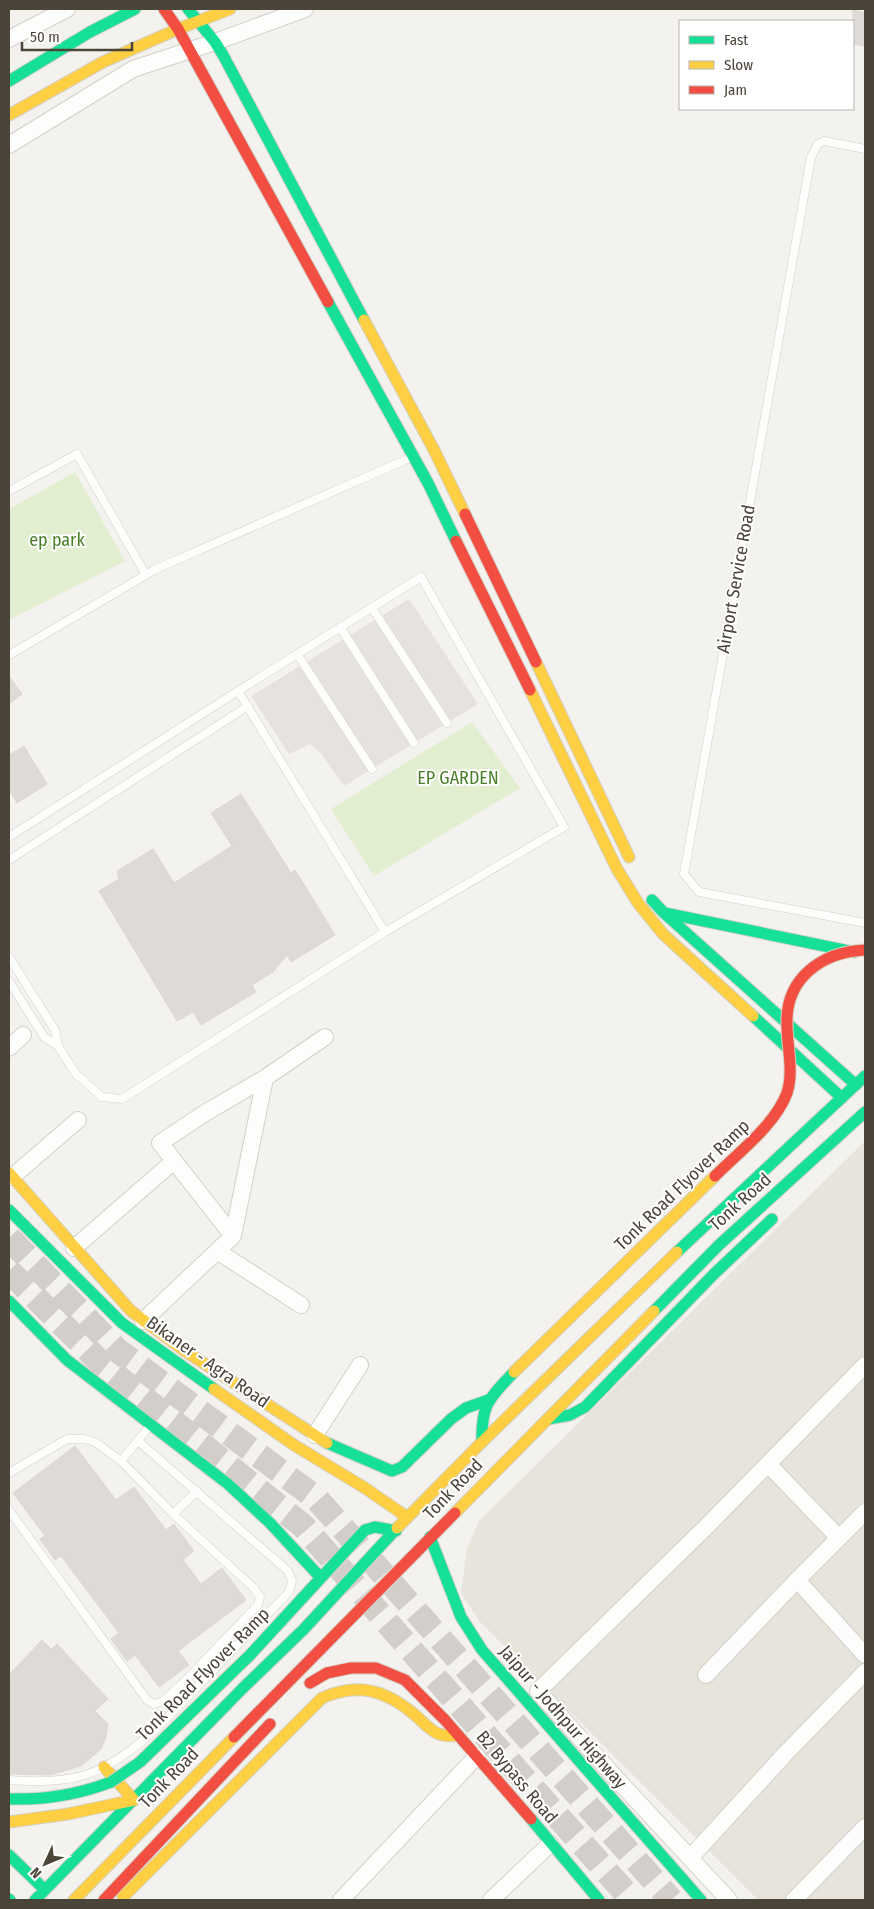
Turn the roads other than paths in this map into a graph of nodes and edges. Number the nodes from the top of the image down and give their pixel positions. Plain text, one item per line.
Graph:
1 (67, 9) edge
2 (136, 9) edge
3 (164, 9) edge
4 (188, 9) edge
5 (230, 9) edge
6 (305, 9) edge
7 (198, 21) junction
8 (178, 29) junction
9 (9, 39) edge
10 (215, 42) junction
11 (189, 51) junction
12 (9, 81) edge
13 (9, 115) edge
14 (9, 145) edge
15 (865, 148) edge
16 (414, 456) junction
17 (9, 491) edge
18 (146, 575) junction
19 (372, 608) junction
20 (340, 627) junction
21 (297, 654) junction
22 (9, 656) edge
23 (238, 691) junction
24 (248, 706) junction
25 (448, 723) dead end
26 (414, 743) dead end
27 (372, 769) dead end
28 (9, 837) edge
29 (9, 860) edge
30 (633, 866) dead end
31 (646, 892) dead end
32 (664, 913) junction
33 (865, 923) edge
34 (385, 932) junction
35 (865, 950) edge
36 (865, 954) edge
37 (9, 957) edge
38 (9, 981) edge
39 (23, 1035) dead end
40 (324, 1037) dead end
41 (58, 1046) junction
42 (9, 1048) edge
43 (865, 1076) edge
44 (265, 1078) junction
45 (856, 1085) junction
46 (842, 1098) junction
47 (865, 1112) edge
48 (78, 1120) dead end
49 (174, 1161) junction
50 (11, 1175) edge
51 (9, 1210) edge
52 (778, 1213) dead end
53 (233, 1236) junction
54 (74, 1248) junction
55 (218, 1250) junction
56 (9, 1301) edge
57 (301, 1305) dead end
58 (143, 1320) junction
59 (865, 1364) edge
60 (360, 1365) dead end
61 (491, 1399) junction
62 (547, 1419) junction
63 (150, 1425) junction
64 (315, 1435) junction
65 (138, 1441) junction
66 (482, 1442) junction
67 (120, 1461) junction
68 (768, 1464) junction
69 (9, 1473) edge
70 (197, 1491) junction
71 (9, 1510) edge
72 (865, 1512) edge
73 (173, 1514) junction
74 (408, 1517) junction
75 (396, 1531) junction
76 (430, 1537) junction
77 (840, 1538) junction
78 (412, 1556) junction
79 (411, 1576) dead end
80 (321, 1578) junction
81 (797, 1580) junction
82 (865, 1655) edge
83 (208, 1658) junction
84 (331, 1662) dead end
85 (217, 1666) junction
86 (865, 1672) edge
87 (706, 1675) dead end
88 (181, 1685) junction
89 (190, 1695) junction
90 (277, 1717) dead end
91 (458, 1735) junction
92 (477, 1756) junction
93 (104, 1767) junction
94 (9, 1780) edge
95 (9, 1799) edge
96 (134, 1800) junction
97 (9, 1822) edge
98 (865, 1827) edge
99 (550, 1844) junction
100 (9, 1855) edge
101 (690, 1858) junction
102 (44, 1890) junction
103 (126, 1898) edge
104 (35, 1900) edge
105 (74, 1900) edge
106 (104, 1900) edge
107 (341, 1900) edge
108 (491, 1900) edge
109 (599, 1900) edge
110 (701, 1900) edge
111 (729, 1900) edge
112 (794, 1900) edge

1 - 9 street
2 - 12 main road
3 - 8 main road
4 - 7 main road
5 - 7 main road
6 - 10 street
7 - 8 main road
7 - 10 main road
8 - 11 main road
8 - 13 main road
10 - 11 street
10 - 30 main road
11 - 14 street
11 - 16 main road
15 - 33 lane, Airport Service Road
16 - 18 lane
16 - 46 main road
17 - 18 lane
18 - 22 lane
19 - 20 lane
19 - 25 lane
19 - 34 lane
20 - 21 lane
20 - 26 lane
21 - 23 lane
21 - 27 lane
23 - 24 lane
23 - 28 lane
24 - 29 lane
24 - 34 lane
31 - 32 main road
32 - 36 main road
32 - 45 main road
34 - 41 lane
35 - 61 main road, Tonk Road Flyover Ramp, bridge
37 - 41 lane
38 - 41 lane
39 - 42 street
40 - 44 street
43 - 45 main road, Tonk Road
44 - 49 street
44 - 53 street
45 - 46 main road, Tonk Road
46 - 66 main road, Tonk Road
47 - 62 main road, Tonk Road
48 - 50 street
49 - 53 street
49 - 54 street
50 - 54 main road
51 - 74 main road, Bikaner - Agra Road
52 - 62 main road
53 - 55 street
54 - 58 main road
55 - 57 street
55 - 58 street
56 - 63 main road
58 - 64 main road
59 - 68 street
60 - 64 street
61 - 64 main road
61 - 66 main road, Tonk Road Flyover Ramp
62 - 76 main road, Tonk Road
63 - 65 lane
63 - 80 main road
65 - 67 lane
65 - 70 lane
66 - 74 main road, Tonk Road
67 - 69 lane
67 - 73 lane
68 - 77 street
68 - 101 street
70 - 73 lane
70 - 85 lane
71 - 88 lane
72 - 77 street
73 - 83 lane
74 - 75 main road, Tonk Road
75 - 80 main road, Tonk Road Flyover Ramp
75 - 96 main road, Tonk Road
76 - 78 main road, Tonk Road
76 - 110 main road, Jaipur - Jodhpur Highway
77 - 81 street
78 - 79 main road
78 - 105 main road, Tonk Road
80 - 95 main road, Tonk Road Flyover Ramp, bridge
81 - 82 street
81 - 87 street
83 - 85 lane
83 - 88 lane
84 - 91 main road, B2 Bypass Road
85 - 89 lane
86 - 101 street
88 - 89 lane
89 - 93 lane
90 - 106 main road
91 - 92 main road, B2 Bypass Road
91 - 103 main road
92 - 99 main road, B2 Bypass Road
92 - 107 street
93 - 94 lane
93 - 96 main road
96 - 97 main road
96 - 102 main road, Tonk Road
98 - 112 street
99 - 108 street
99 - 109 main road, B2 Bypass Road
100 - 102 main road
101 - 111 street
102 - 104 main road, Tonk Road

